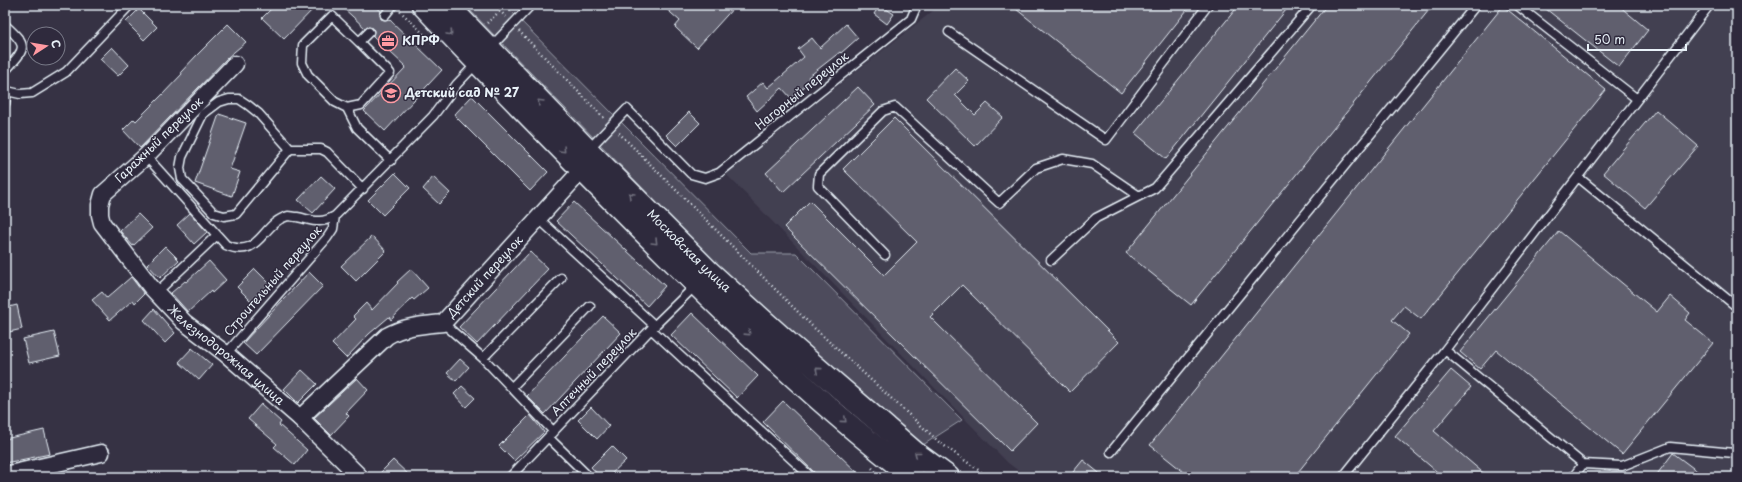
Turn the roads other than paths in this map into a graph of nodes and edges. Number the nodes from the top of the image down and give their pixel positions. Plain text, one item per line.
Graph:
1 (130, 5) edge
2 (394, 5) edge
3 (423, 5) edge
4 (447, 5) edge
5 (531, 5) edge
6 (917, 5) edge
7 (1208, 5) edge
8 (1312, 5) edge
9 (1476, 5) edge
10 (1517, 5) edge
11 (1706, 5) edge
12 (384, 15) dead end
13 (5, 25) edge
14 (369, 32) dead end
15 (949, 32) dead end
16 (359, 42) junction
17 (483, 56) junction
18 (235, 64) dead end
19 (5, 71) edge
20 (6, 90) edge
21 (1637, 99) junction
22 (5, 104) edge
23 (347, 108) junction
24 (290, 149) junction
25 (146, 156) junction
26 (584, 160) junction
27 (390, 161) junction
28 (1578, 177) junction
29 (363, 189) junction
30 (1139, 196) junction
31 (335, 216) junction
32 (538, 218) junction
33 (102, 223) joint
34 (217, 235) junction
35 (885, 255) dead end
36 (1051, 260) dead end
37 (561, 278) dead end
38 (697, 285) junction
39 (156, 292) junction
40 (590, 306) dead end
41 (1737, 307) edge
42 (443, 323) junction
43 (653, 328) junction
44 (1445, 350) junction
45 (226, 354) junction
46 (483, 358) junction
47 (512, 387) junction
48 (300, 418) junction
49 (551, 435) junction
50 (1737, 449) edge
51 (1111, 452) dead end
52 (101, 453) dead end
53 (1583, 464) junction
54 (903, 474) edge
55 (5, 475) edge
56 (360, 477) edge
57 (510, 477) edge
58 (589, 477) edge
59 (811, 477) edge
60 (948, 477) edge
61 (1344, 477) edge
62 (1573, 477) edge

1 - 20 lane
2 - 12 lane
3 -> 17 main road, Московская улица
4 - 17 main road, Московская улица
5 - 17 lane, Строительный переулок
6 - 26 lane, Нагорный переулок
7 - 15 lane
8 - 30 lane
9 - 51 lane
10 - 21 lane
11 - 21 lane
13 - 19 lane
14 - 16 lane
16 - 23 lane
16 - 23 lane
17 - 26 main road, Московская улица
17 - 27 lane, Строительный переулок
18 - 25 street, Гаражный переулок
20 - 22 lane
21 - 28 lane
23 - 27 lane
24 - 24 lane
24 - 29 lane
25 - 33 street, Гаражный переулок
25 - 34 lane
26 - 32 street, Детский переулок
26 -> 38 main road, Московская улица
60 -> 26 main road, Московская улица
27 - 29 lane, Строительный переулок
28 - 41 lane
28 - 44 lane
29 - 31 lane, Строительный переулок
30 - 35 lane
30 - 36 lane
31 - 34 lane
31 - 45 lane, Строительный переулок
32 - 42 street, Детский переулок
32 - 43 lane
33 - 39 street, Железнодорожная улица
34 - 39 lane
37 - 46 lane
38 - 43 lane, Аптечный переулок
38 -> 54 main road, Московская улица
39 - 45 street, Железнодорожная улица
40 - 47 lane
42 - 46 lane
42 - 48 street, Детский переулок
43 - 49 lane, Аптечный переулок
43 - 59 lane
44 - 53 lane
44 - 61 lane
45 - 48 street, Железнодорожная улица
46 - 47 lane
47 - 49 lane
48 - 56 street, Железнодорожная улица
49 - 57 lane, Аптечный переулок
49 - 58 lane
50 - 53 lane
52 - 55 street
53 - 62 lane

